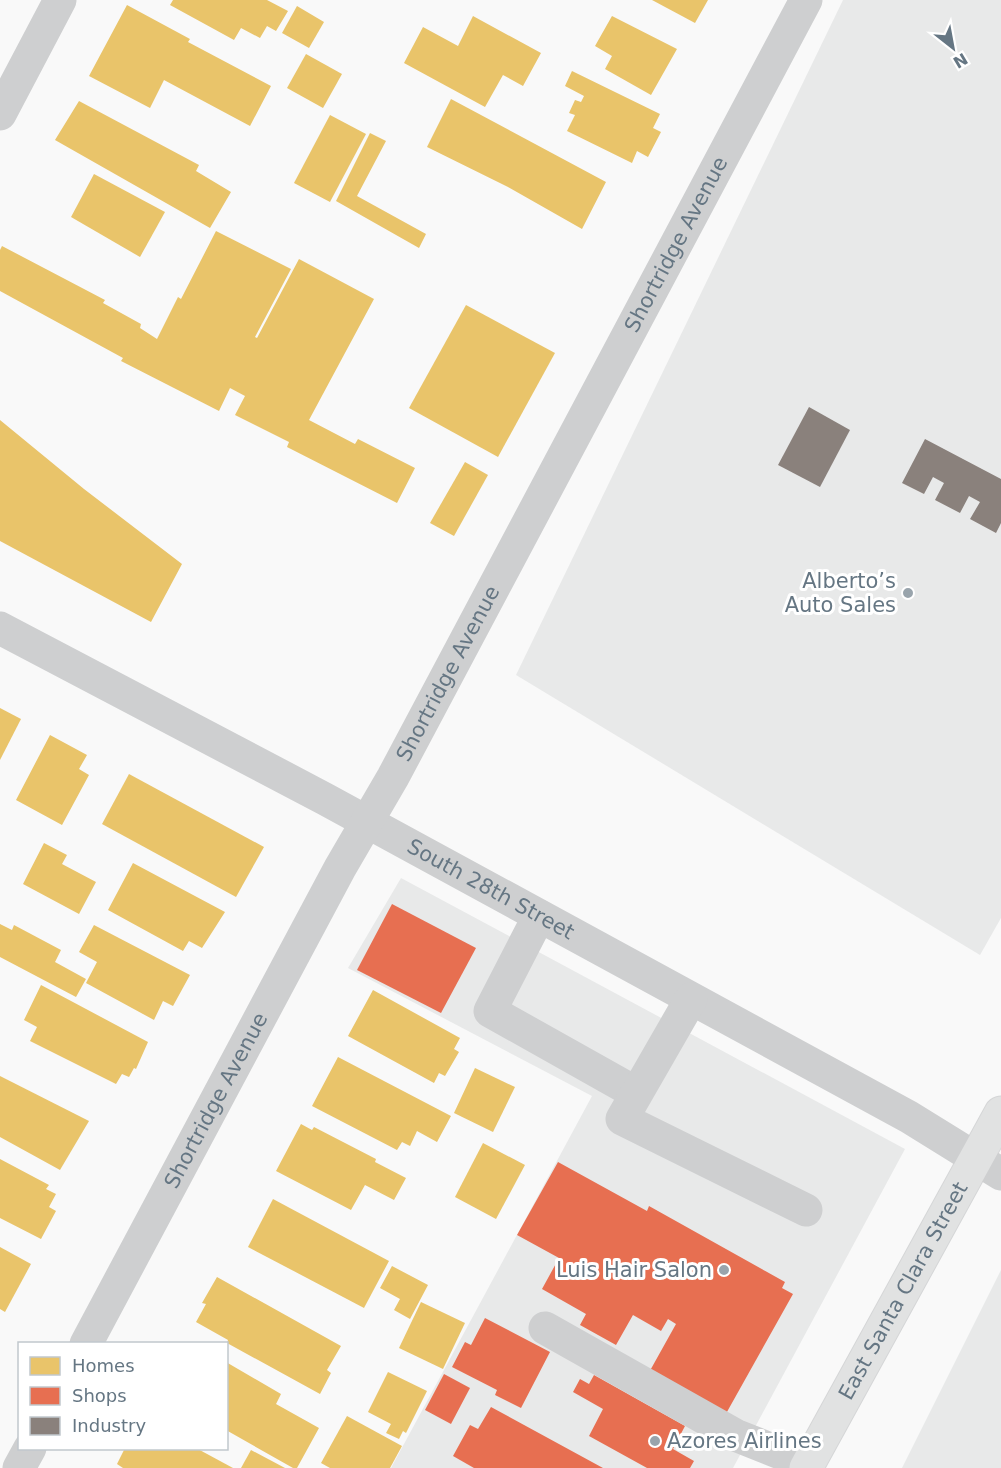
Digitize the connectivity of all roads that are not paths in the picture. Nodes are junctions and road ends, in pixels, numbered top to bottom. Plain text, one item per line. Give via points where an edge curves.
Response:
1 (60, 0) edge
2 (806, 0) edge
3 (0, 114) edge
4 (0, 628) edge
5 (366, 822) junction
6 (539, 916) junction
7 (691, 999) junction
8 (636, 1093) junction
9 (1001, 1113) edge
10 (989, 1166) edge
11 (806, 1210) dead end
12 (545, 1328) dead end
13 (87, 1342) edge
14 (29, 1450) edge
15 (807, 1466) edge
16 (19, 1468) edge

1 - 3 street
2 - 5 street, Shortridge Avenue
4 - 5 street, South 28th Street
5 - 6 street, South 28th Street
5 - 13 street, Shortridge Avenue
6 - 7 street, South 28th Street
6 - 8 street via 490,1011
7 - 8 street
7 - 10 street, South 28th Street via 909,1117
8 - 11 street via 622,1119
9 - 10 main road, East Santa Clara Street
10 - 15 main road, East Santa Clara Street
12 - 15 street via 735,1435
14 - 16 street

